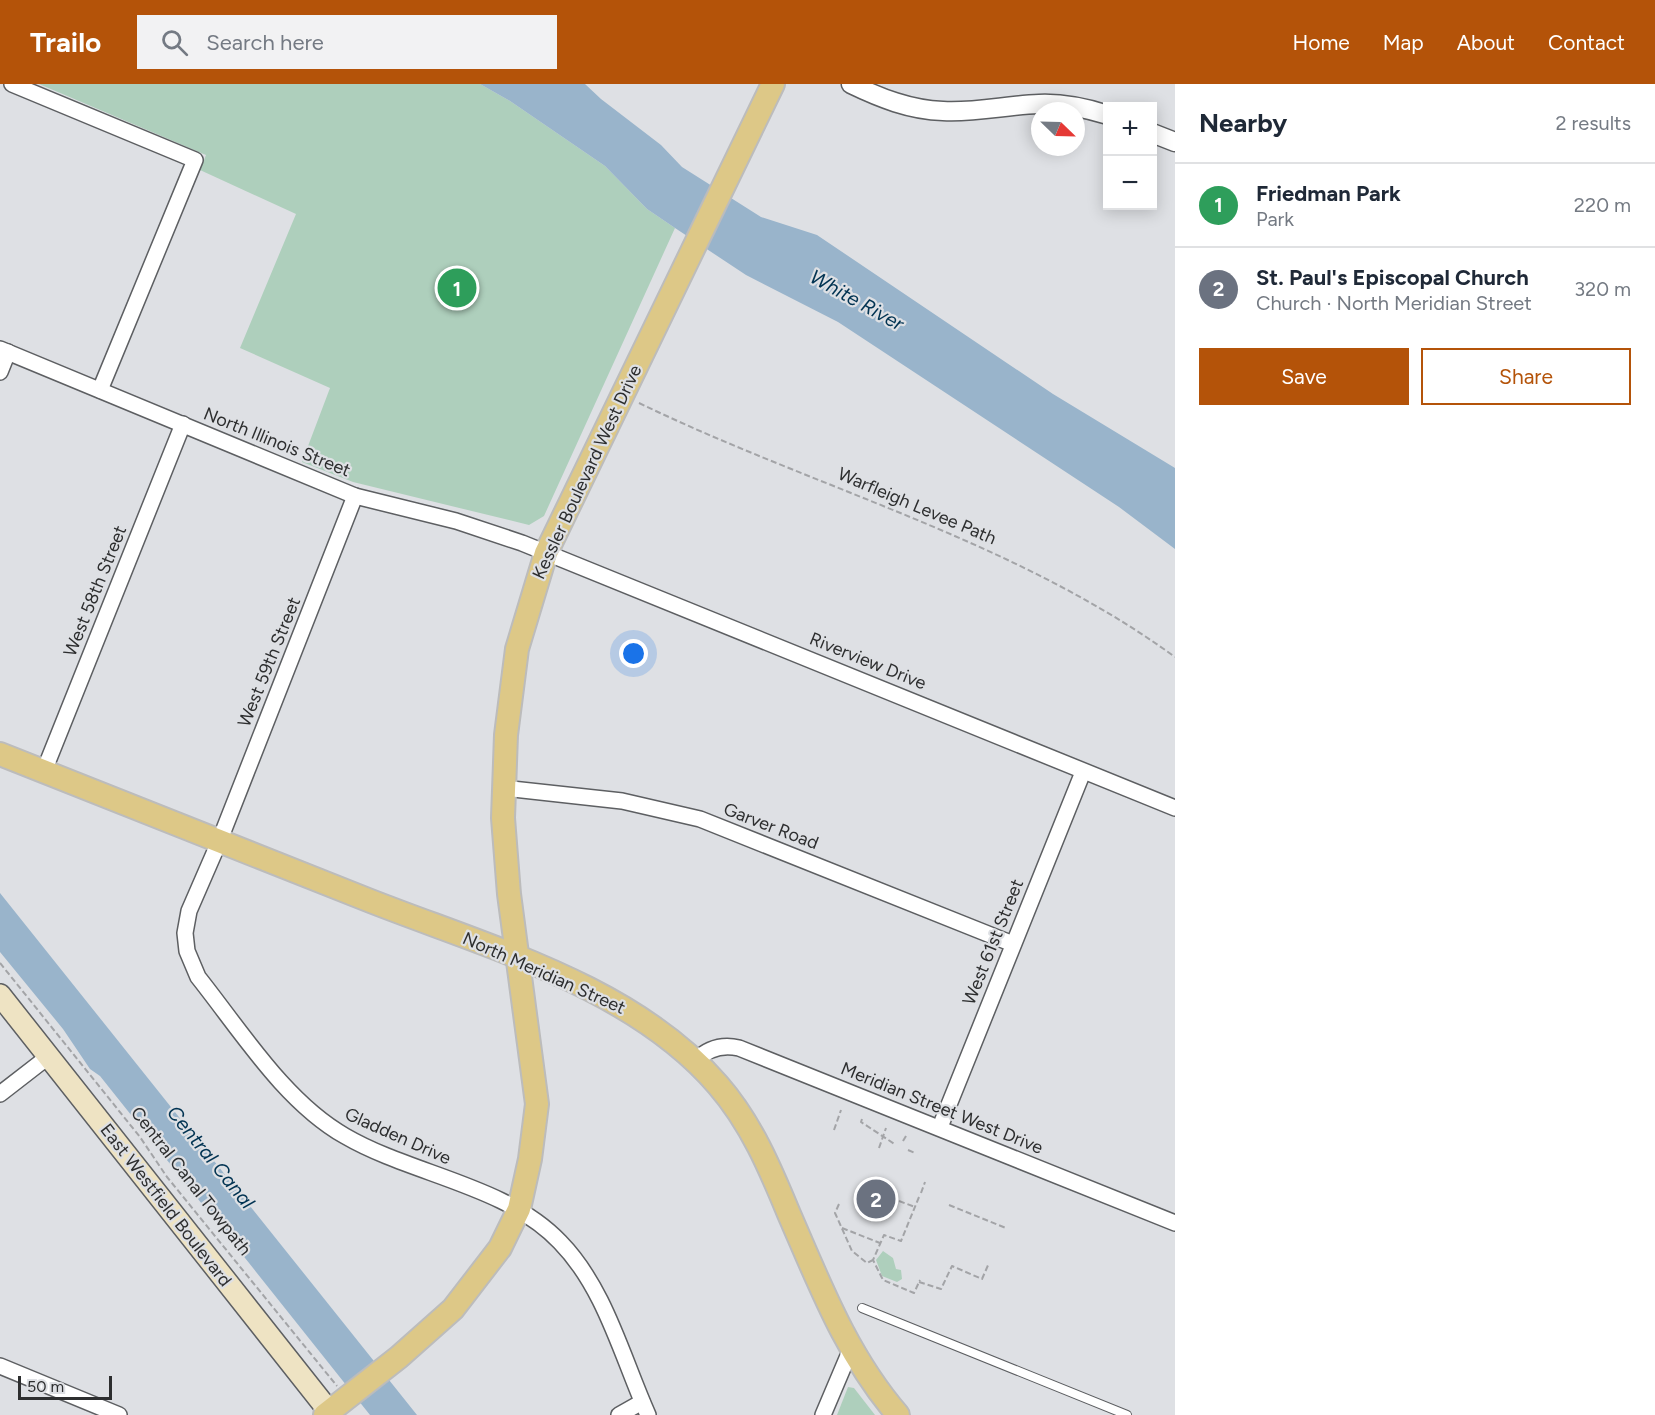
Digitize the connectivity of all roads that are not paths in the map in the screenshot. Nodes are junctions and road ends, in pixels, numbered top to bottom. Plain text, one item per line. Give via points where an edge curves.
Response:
1 (12, 84) edge
2 (773, 84) edge
3 (851, 84) edge
4 (1103, 114) edge
5 (1157, 135) edge
6 (1175, 142) edge
7 (4, 351) edge
8 (0, 372) edge
9 (100, 390) junction
10 (183, 424) junction
11 (356, 496) junction
12 (546, 553) junction
13 (0, 754) edge
14 (44, 771) junction
15 (1083, 772) junction
16 (503, 788) junction
17 (1175, 808) edge
18 (219, 842) junction
19 (1013, 944) junction
20 (518, 959) junction
21 (0, 995) edge
22 (49, 1056) junction
23 (695, 1061) junction
24 (0, 1094) edge
25 (940, 1127) junction
26 (519, 1209) junction
27 (1175, 1223) edge
28 (862, 1308) dead end
29 (851, 1348) junction
30 (0, 1366) edge
31 (336, 1407) edge
32 (645, 1408) edge
33 (119, 1415) edge
34 (619, 1415) edge
35 (823, 1415) edge
36 (898, 1415) edge
37 (1126, 1415) edge

1 - 9 street via 195,160
2 - 12 main road, Kessler Boulevard West Drive
3 - 4 street via 892,102 927,110 962,112 1046,104
5 - 6 street
7 - 8 street
7 - 9 street, North Illinois Street
9 - 10 street, North Illinois Street
10 - 11 street, North Illinois Street
10 - 14 street, West 58th Street
11 - 12 street, North Illinois Street via 456,521
11 - 18 street, West 59th Street
12 - 15 street, Riverview Drive
12 - 16 main road, Kessler Boulevard West Drive via 514,666
13 - 14 main road, North Meridian Street
14 - 18 main road, North Meridian Street
15 - 17 street, Riverview Drive
15 - 19 street, West 61st Street
16 - 19 street, Garver Road via 603,797 700,819
16 - 20 main road, Kessler Boulevard West Drive via 505,847
18 - 20 main road, North Meridian Street
18 - 26 street, Gladden Drive via 189,911 187,951 198,977 285,1085 314,1115 348,1138
19 - 25 street, West 61st Street
20 - 23 main road, North Meridian Street via 626,1008
20 - 26 main road, Kessler Boulevard West Drive via 537,1104
21 - 22 main road, East Westfield Boulevard
22 - 24 street
22 - 31 main road, East Westfield Boulevard
23 - 25 street, Meridian Street West Drive via 713,1049 735,1047
23 - 29 main road, North Meridian Street via 720,1088 756,1140 832,1314
25 - 27 street, Meridian Street West Drive
26 - 31 main road, Kessler Boulevard West Drive via 500,1248 471,1289 394,1362
26 - 32 street, Gladden Drive via 556,1237 581,1268 599,1299
28 - 37 lane
29 - 35 street
29 - 36 main road, North Meridian Street
30 - 33 street
32 - 34 street, Gladden Drive

